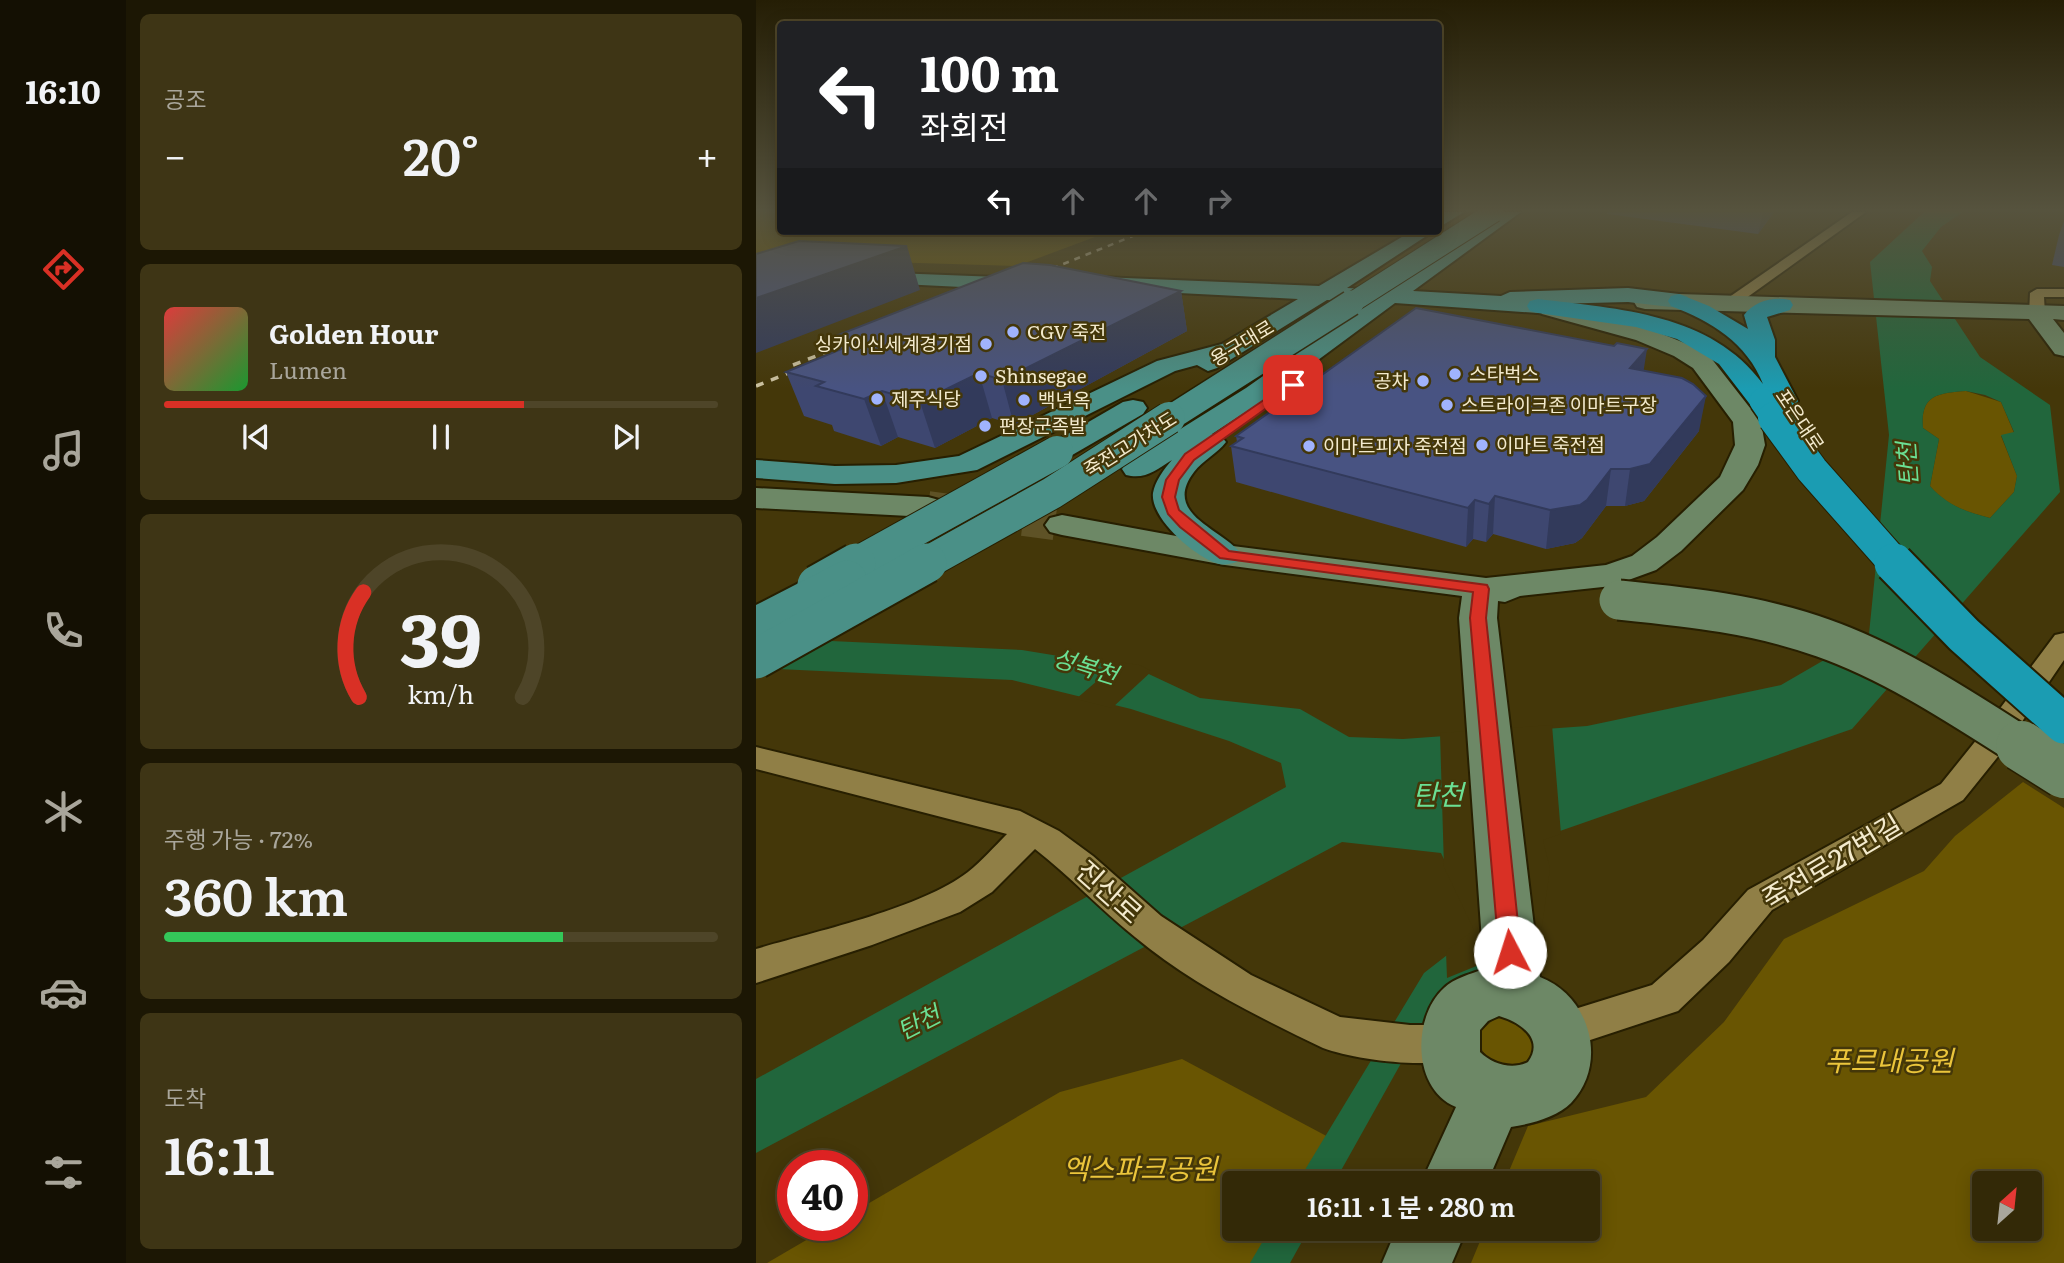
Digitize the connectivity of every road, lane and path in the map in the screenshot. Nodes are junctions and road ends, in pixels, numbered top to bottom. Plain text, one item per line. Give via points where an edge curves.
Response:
1 (1335, 271) edge
2 (1359, 271) edge
3 (1381, 271) edge
4 (1401, 271) edge
5 (1428, 271) joint
6 (1776, 271) edge
7 (852, 272) edge
8 (1038, 278) edge
9 (1079, 279) edge
10 (1225, 288) junction
11 (1323, 293) junction
12 (2064, 293) edge
13 (1391, 296) junction
14 (1472, 300) junction
15 (1679, 301) junction
16 (1730, 303) junction
17 (1785, 305) junction
18 (1538, 306) junction
19 (2064, 313) edge
20 (2038, 314) junction
21 (1335, 335) junction
22 (1251, 337) junction
23 (2064, 349) edge
24 (1763, 357) junction
25 (1303, 360) junction
26 (1773, 401) junction
27 (756, 469) edge
28 (756, 498) edge
29 (928, 507) tunnel mouth
30 (1062, 526) tunnel mouth
31 (1225, 555) junction
32 (1480, 603) junction
33 (756, 619) edge
34 (756, 627) edge
35 (2064, 641) edge
36 (756, 659) edge
37 (756, 668) edge
38 (2064, 698) edge
39 (2064, 724) edge
40 (756, 758) edge
41 (2064, 773) edge
42 (1020, 826) junction
43 (756, 966) edge
44 (1512, 972) junction
45 (1560, 1031) junction
46 (1429, 1044) junction
47 (1496, 1091) junction
48 (1459, 1171) edge
49 (1427, 1241) edge
50 (1416, 1263) edge

1 - 10 main road
2 - 11 main road, 용구대로
3 - 34 main road, 죽전고가차도, bridge via 1032,485
4 - 36 main road, 죽전고가차도, bridge via 1052,493
5 - 13 main road
5 - 14 main road
6 - 16 street
7 - 8 main road
9 - 10 main road, 포은대로
10 - 11 main road, 포은대로
10 - 22 main road via 1263,316
11 - 13 main road, 포은대로
11 - 22 main road, 용구대로
12 - 20 street via 2037,293
13 - 14 main road, 포은대로
13 - 21 main road
14 - 15 main road, 포은대로 via 1628,295
14 - 18 main road, 포은대로
14 - 25 main road via 1361,330
15 - 16 street
15 - 18 street
15 - 24 highway, 포은대로 via 1714,317
16 - 17 street
17 - 20 street
17 - 24 highway via 1755,315
18 - 26 highway, 포은대로 via 1646,322 1702,343 1729,360
18 - 32 street via 1644,335 1702,363 1747,422 1750,445 1732,483 1644,563 1612,575
19 - 20 street
20 - 23 street
21 - 22 main road via 1309,324
21 - 25 main road
22 - 27 main road via 1166,366 966,464 896,474
22 - 33 main road, 용구대로, bridge via 1057,452
24 - 26 highway, 포은대로
25 - 31 main road via 1293,385 1189,457 1173,480 1168,497 1173,512
25 - 37 main road via 1202,429 1064,511
26 - 38 highway, 포은대로 via 1896,538
26 - 39 highway, 포은대로, bridge via 1810,469 1872,539 1963,633
28 - 29 street
30 - 31 street
31 - 32 street
32 - 41 street, bridge via 1619,600 1725,612 1815,635 1937,693
32 - 44 street
35 - 45 street, 죽전로27번길 via 1952,792 1760,900 1716,951 1664,999
40 - 42 street, 진산로
42 - 43 street via 980,882 947,902
42 - 46 street, 진산로 via 1047,840 1148,927 1237,987 1337,1035
44 - 45 street
44 - 46 street via 1499,991 1480,995 1465,1005
45 - 47 street via 1564,1048 1552,1081 1538,1093 1520,1098 1500,1098
46 - 47 street via 1467,1082
47 - 48 street
49 - 50 street

